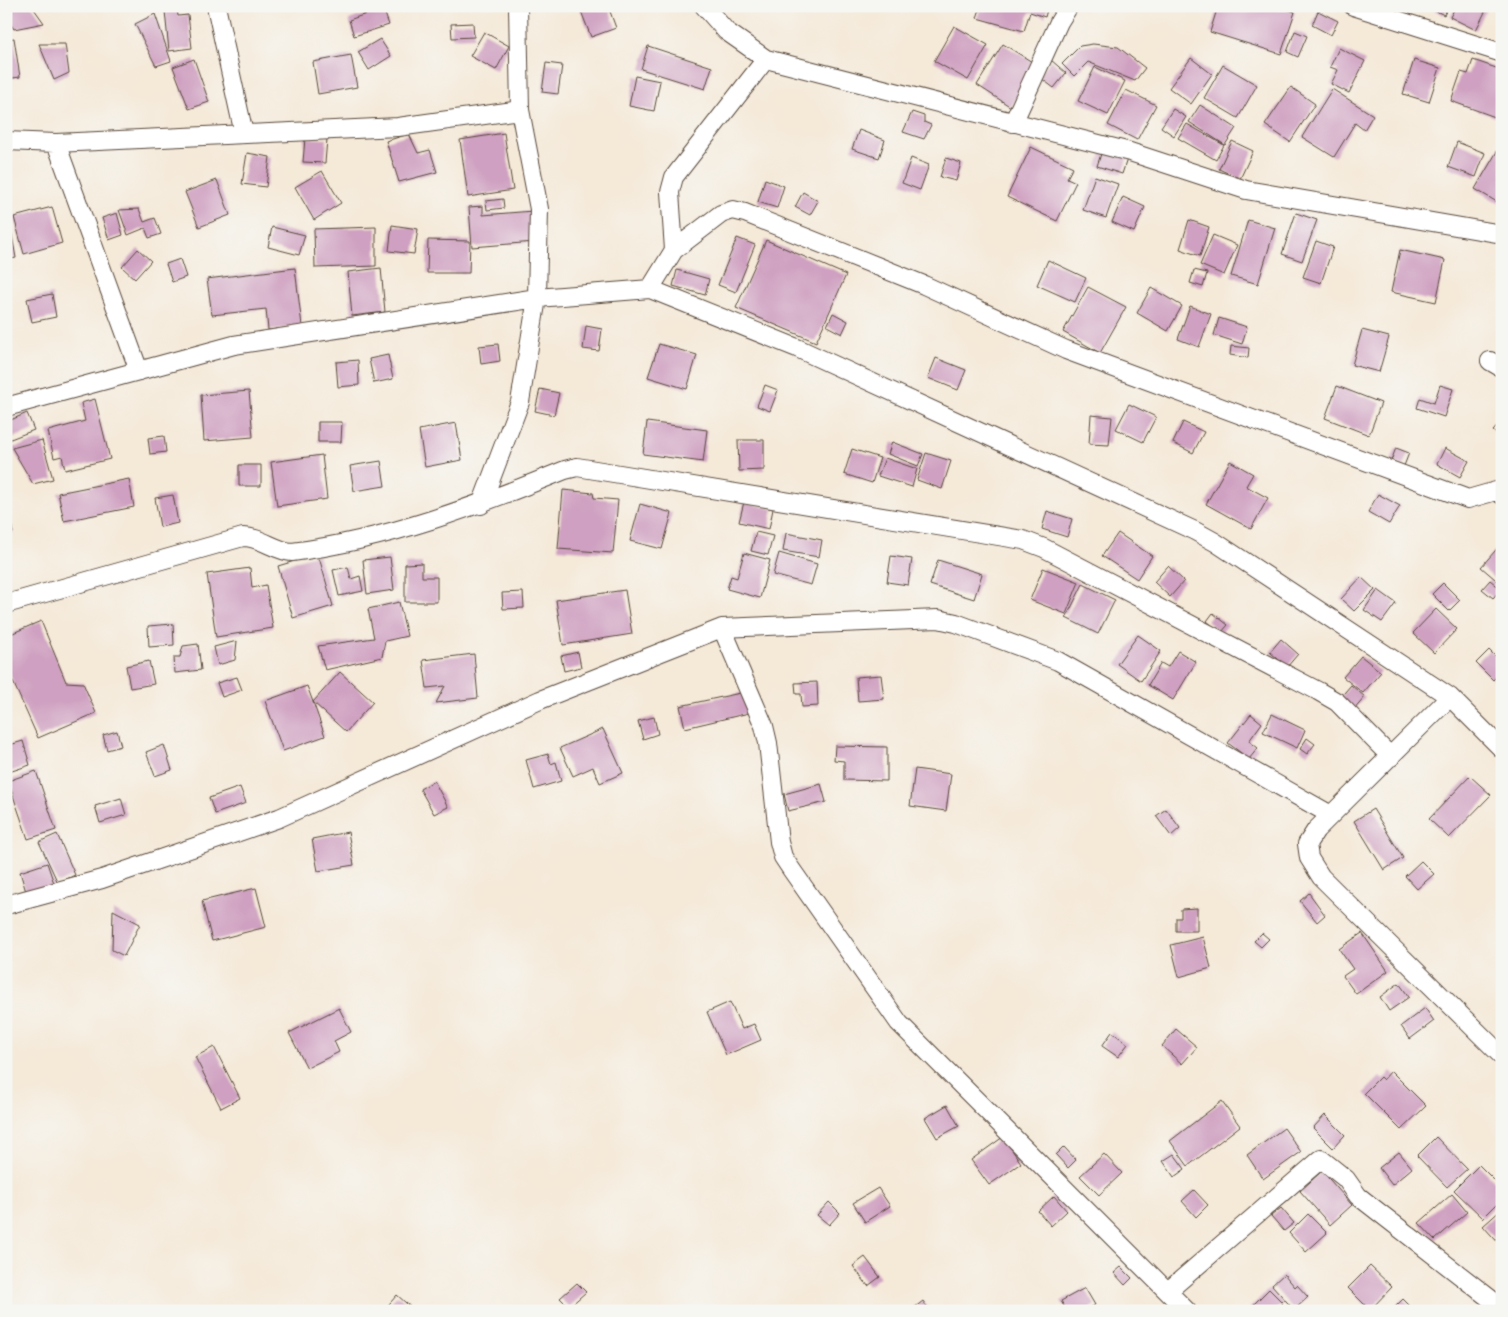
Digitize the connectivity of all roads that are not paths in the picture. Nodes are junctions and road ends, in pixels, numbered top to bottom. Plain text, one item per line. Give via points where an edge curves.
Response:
1 (216, 6) edge
2 (518, 6) edge
3 (704, 6) edge
4 (1069, 6) edge
5 (1353, 6) edge
6 (1502, 53) edge
7 (766, 59) junction
8 (520, 110) junction
9 (1013, 123) junction
10 (244, 134) junction
11 (6, 141) edge
12 (56, 143) junction
13 (1502, 234) edge
14 (674, 250) junction
15 (650, 289) junction
16 (537, 298) junction
17 (139, 371) junction
18 (6, 407) edge
19 (1502, 495) edge
20 (481, 505) junction
21 (6, 604) edge
22 (722, 628) junction
23 (1450, 697) junction
24 (1502, 750) edge
25 (1391, 757) junction
26 (1332, 815) junction
27 (6, 906) edge
28 (1502, 1056) edge
29 (1168, 1291) junction
30 (1502, 1308) edge
31 (1186, 1311) edge

1 - 10 lane
2 - 8 lane
3 - 7 lane via 726,32
4 - 9 lane
5 - 6 lane
7 - 9 lane
7 - 14 lane via 674,177 670,192
8 - 10 lane via 398,127
8 - 16 lane via 539,209
9 - 13 lane via 1130,152 1246,190
10 - 12 lane
11 - 12 lane
12 - 17 lane
14 - 15 lane
14 - 19 lane via 721,214 733,210 745,212 924,285 1085,357 1468,499 1496,490
15 - 16 lane
15 - 23 lane via 797,348 1195,531
16 - 17 lane via 234,346
16 - 20 lane via 520,402
17 - 18 lane
20 - 21 lane via 400,530 300,551 284,552 244,536
20 - 25 lane via 577,467 1024,540 1337,702
22 - 26 lane via 938,619 956,623 1058,661
22 - 27 lane via 540,700 280,818 102,879
22 - 29 lane via 764,726 779,842 787,863 899,1023
23 - 24 lane
23 - 25 lane
25 - 26 lane
26 - 28 lane via 1307,844 1309,858 1321,877
29 - 30 lane via 1321,1159 1346,1179 1358,1196
29 - 31 lane

